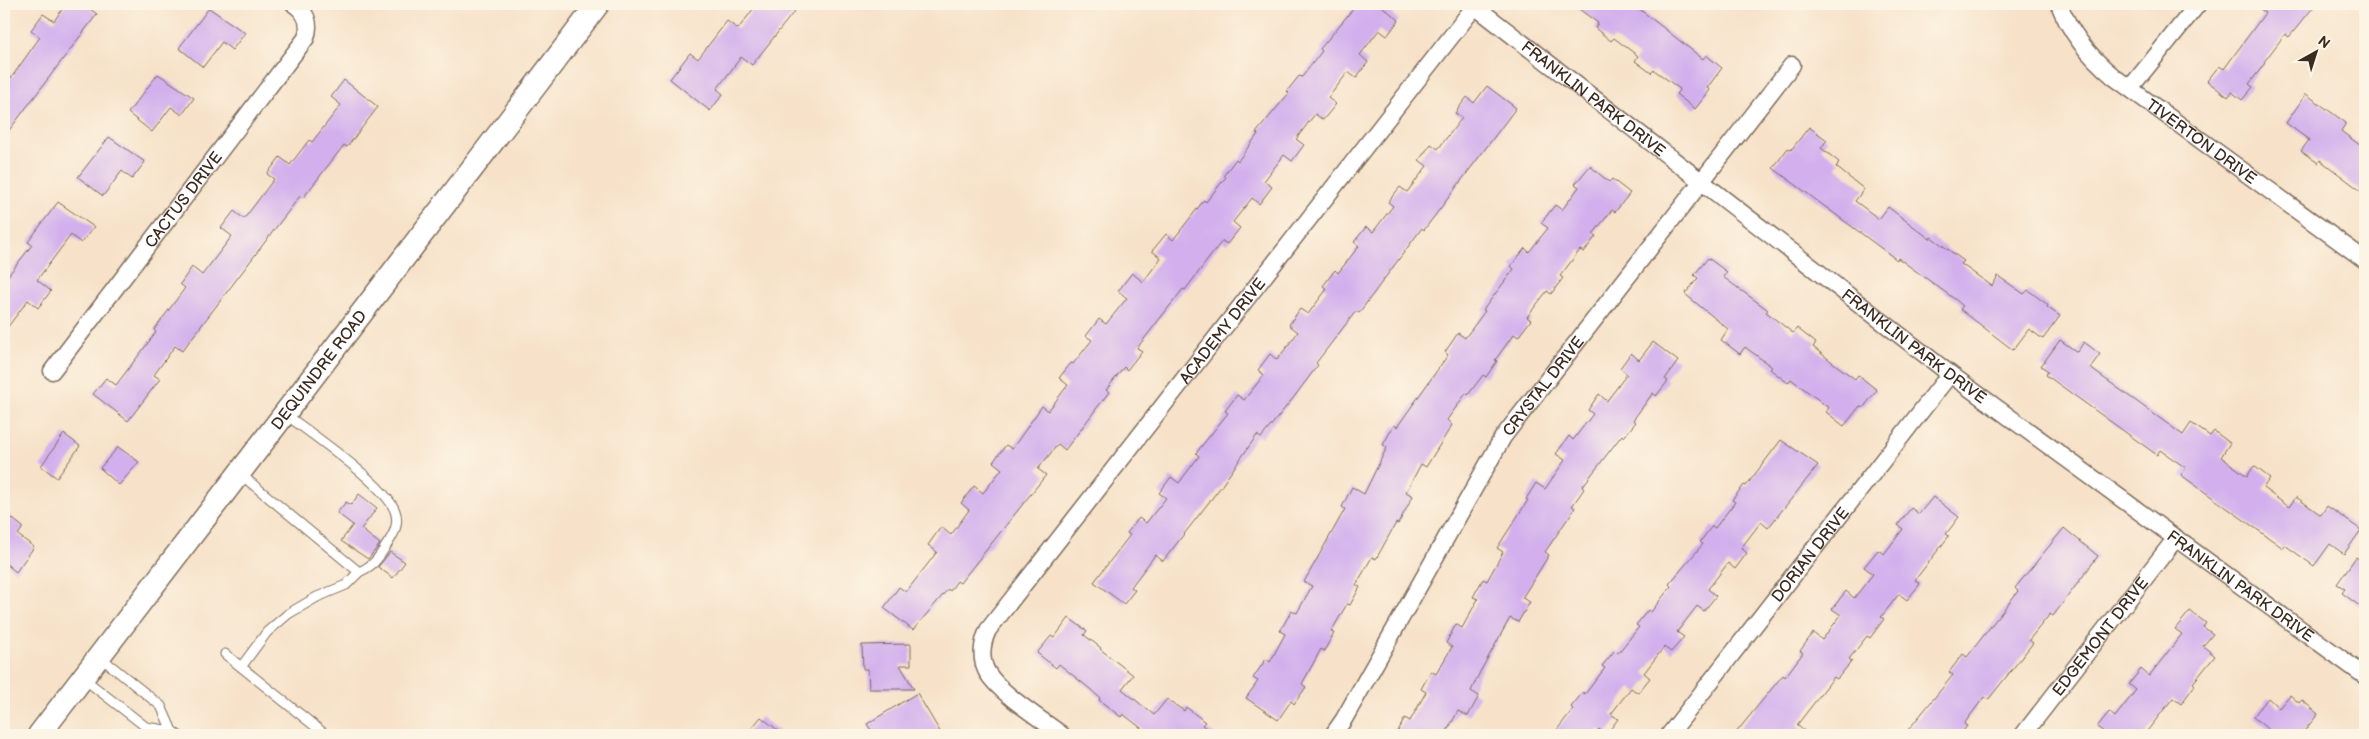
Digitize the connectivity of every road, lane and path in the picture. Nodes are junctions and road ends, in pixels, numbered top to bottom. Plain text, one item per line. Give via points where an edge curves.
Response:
1 (294, 4) edge
2 (598, 4) edge
3 (2059, 4) edge
4 (2198, 4) edge
5 (1474, 5) edge
6 (1792, 65) dead end
7 (2130, 88) junction
8 (1700, 182) junction
9 (2365, 260) edge
10 (52, 371) dead end
11 (1950, 374) junction
12 (284, 414) junction
13 (239, 473) junction
14 (2176, 538) junction
15 (359, 572) junction
16 (225, 654) dead end
17 (100, 657) junction
18 (241, 667) junction
19 (2365, 676) edge
20 (83, 678) junction
21 (175, 733) edge
22 (39, 735) edge
23 (326, 735) edge
24 (1062, 735) edge
25 (1333, 735) edge
26 (1669, 735) edge
27 (2023, 735) edge

1 - 10 street, CACTUS DRIVE via 305,15 309,25 306,38
2 - 12 main road, DEQUINDRE ROAD
3 - 7 street, TIVERTON DRIVE via 2086,49 2100,65
4 - 7 street
5 - 8 street, FRANKLIN PARK DRIVE
5 - 24 street, ACADEMY DRIVE via 996,619 983,642 983,660 997,684
6 - 8 street, CRYSTAL DRIVE
7 - 9 street, TIVERTON DRIVE
8 - 11 street, FRANKLIN PARK DRIVE
8 - 25 street, CRYSTAL DRIVE via 1503,437
11 - 14 street, FRANKLIN PARK DRIVE
11 - 26 street, DORIAN DRIVE
12 - 13 main road, DEQUINDRE ROAD
12 - 15 lane via 376,486 395,510 396,532 372,566
13 - 15 lane
13 - 17 main road, DEQUINDRE ROAD
14 - 19 street, FRANKLIN PARK DRIVE
14 - 27 street, EDGEMONT DRIVE
15 - 18 lane via 346,585 288,614 267,632
16 - 18 lane
17 - 20 main road, DEQUINDRE ROAD
17 - 21 lane via 161,706
18 - 23 lane
20 - 21 lane via 146,727
20 - 22 main road, DEQUINDRE ROAD

